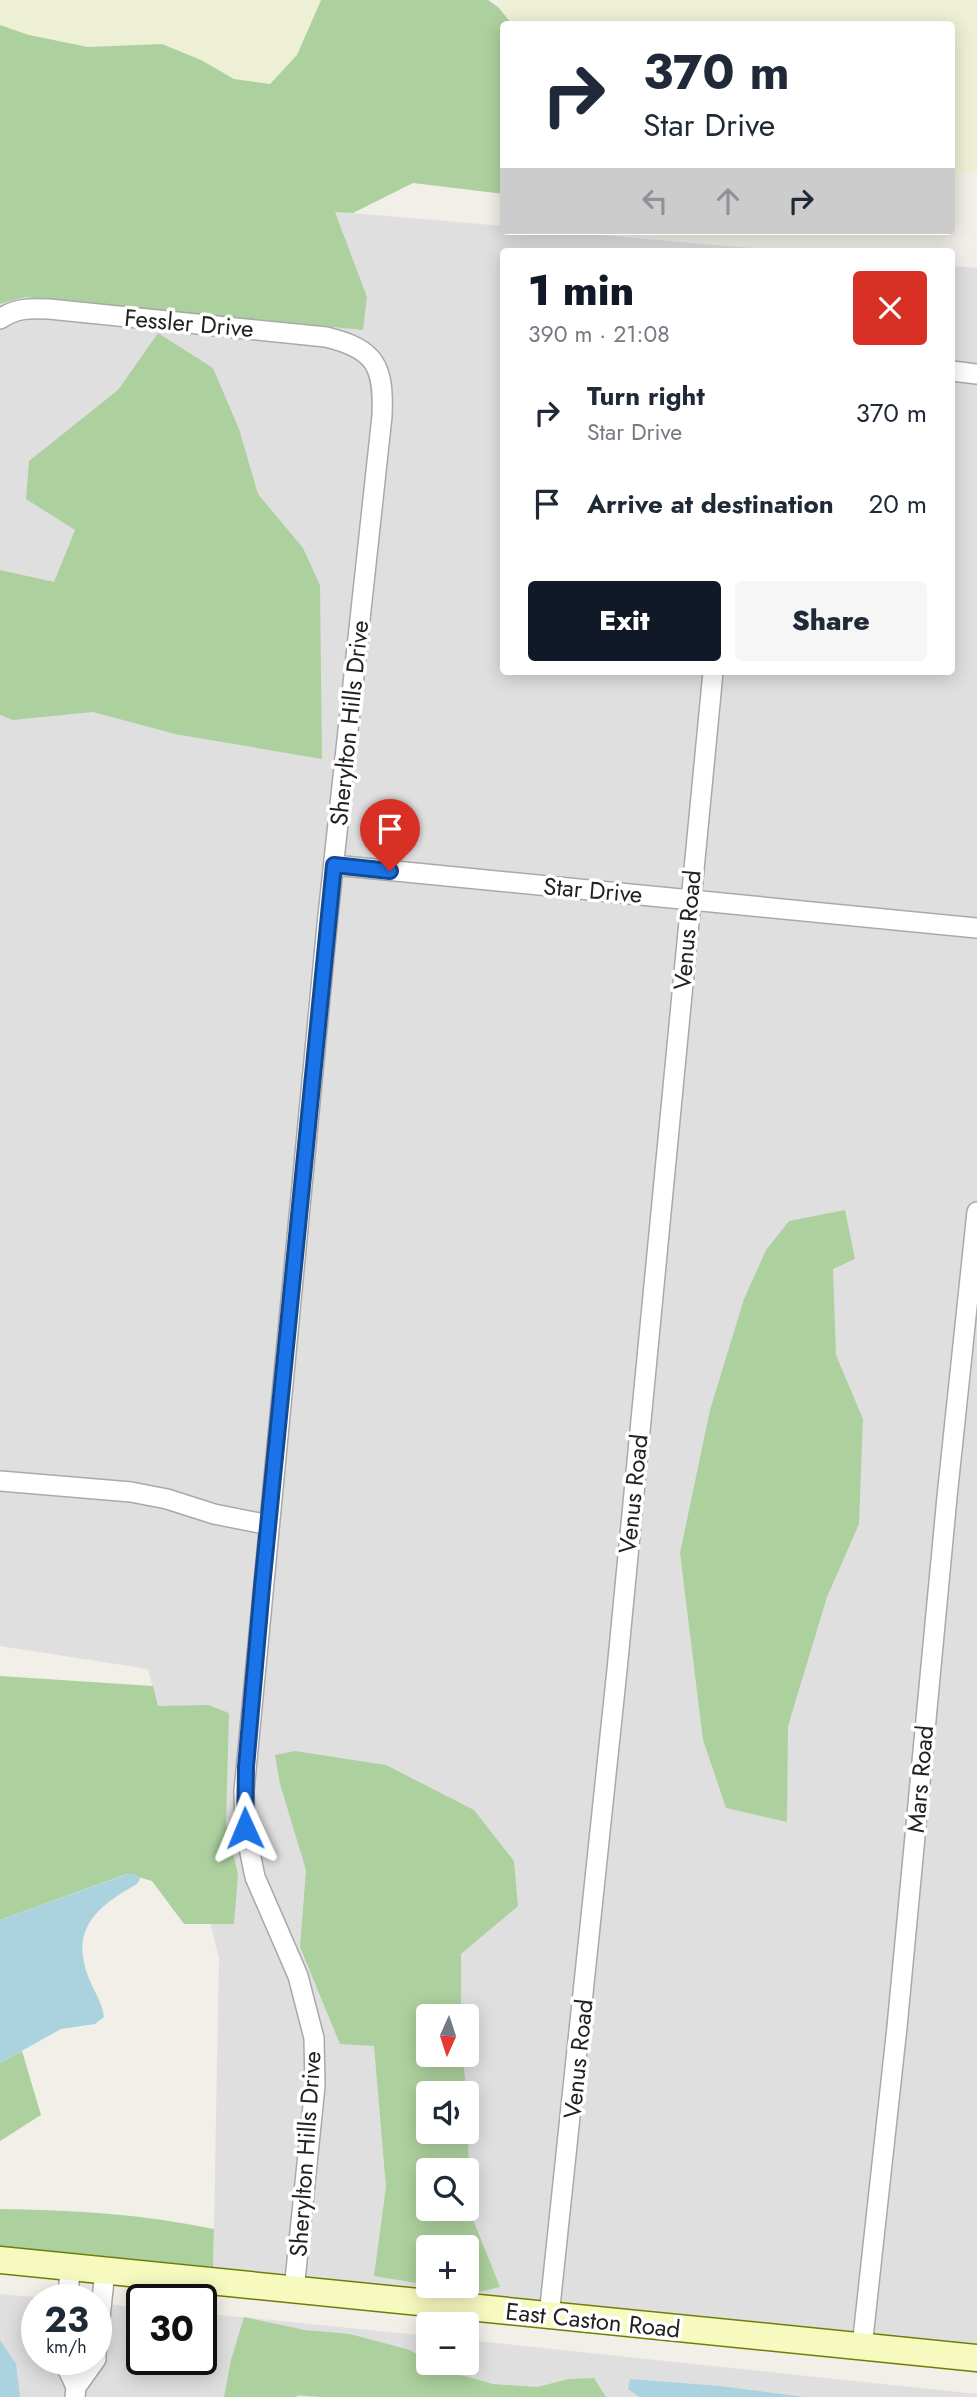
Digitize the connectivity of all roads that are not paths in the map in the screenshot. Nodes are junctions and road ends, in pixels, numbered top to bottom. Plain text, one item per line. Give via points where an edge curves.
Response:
1 (0, 319) edge
2 (374, 360) joint
3 (955, 371) edge
4 (977, 373) edge
5 (713, 675) edge
6 (334, 865) junction
7 (690, 899) junction
8 (977, 928) edge
9 (977, 1212) edge
10 (971, 1314) edge
11 (0, 1480) edge
12 (269, 1524) junction
13 (0, 2260) edge
14 (70, 2267) junction
15 (105, 2271) junction
16 (69, 2284) edge
17 (104, 2284) edge
18 (294, 2290) junction
19 (549, 2316) junction
20 (862, 2347) junction
21 (977, 2358) edge
22 (69, 2375) edge
23 (85, 2375) edge
24 (75, 2392) edge

1 - 2 street, Fessler Drive via 25,308 49,309 278,331 349,343
2 - 6 street, Sherylton Hills Drive via 382,381 382,416
3 - 4 street
5 - 7 street, Venus Road
6 - 7 street, Star Drive
6 - 12 street, Sherylton Hills Drive
7 - 8 street, Star Drive
7 - 19 street, Venus Road
9 - 10 street, Mars Road
10 - 20 street, Mars Road
11 - 12 street via 131,1492
12 - 18 street, Sherylton Hills Drive via 248,1743 245,1828 256,1877 298,1976 314,2038 315,2087
13 - 14 street, East Caston Road
14 - 15 street, East Caston Road
14 - 16 street
15 - 17 street
15 - 18 street, East Caston Road
18 - 19 street, East Caston Road
19 - 20 street, East Caston Road
20 - 21 street, East Caston Road
22 - 24 street
23 - 24 street

